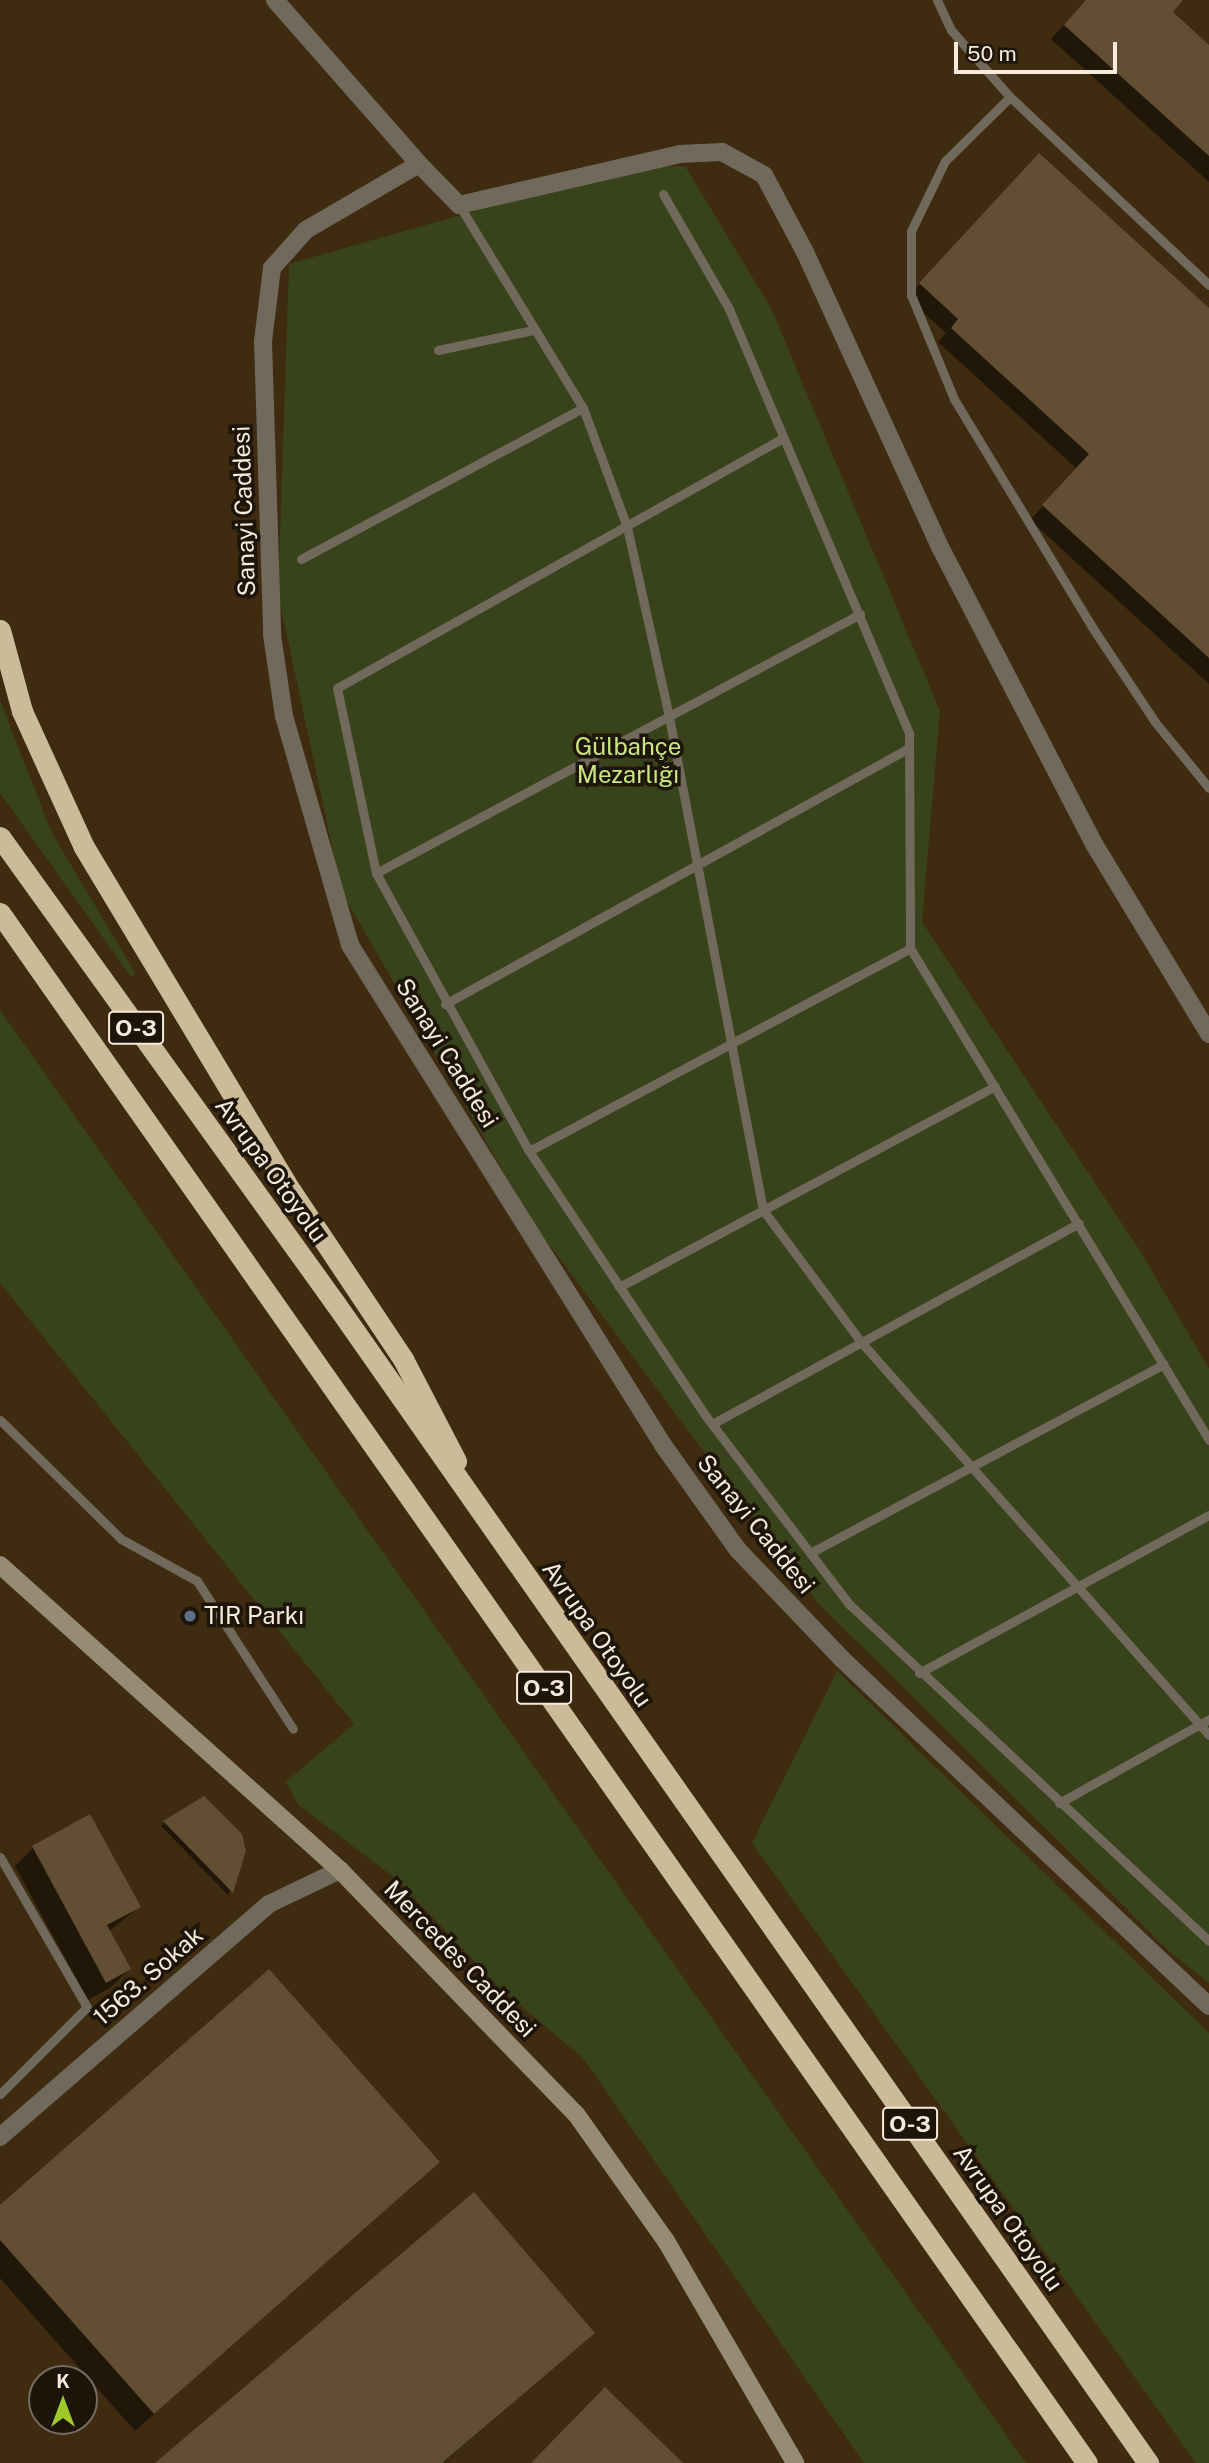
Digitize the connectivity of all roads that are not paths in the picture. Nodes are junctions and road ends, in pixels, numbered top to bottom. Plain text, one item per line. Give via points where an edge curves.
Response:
1 (275, 0) edge
2 (937, 0) edge
3 (1010, 97) junction
4 (419, 164) junction
5 (663, 194) dead end
6 (459, 205) junction
7 (1209, 285) edge
8 (533, 330) junction
9 (438, 350) dead end
10 (583, 408) junction
11 (783, 438) junction
12 (627, 527) junction
13 (301, 559) dead end
14 (860, 614) junction
15 (0, 630) edge
16 (669, 717) junction
17 (909, 748) junction
18 (1209, 788) edge
19 (0, 837) edge
20 (696, 868) junction
21 (376, 873) junction
22 (0, 913) edge
23 (910, 948) junction
24 (445, 1004) junction
25 (1209, 1034) edge
26 (732, 1042) junction
27 (995, 1086) junction
28 (529, 1151) junction
29 (763, 1210) junction
30 (1079, 1223) junction
31 (619, 1287) junction
32 (861, 1342) junction
33 (1164, 1364) junction
34 (0, 1420) edge
35 (712, 1424) junction
36 (1209, 1440) edge
37 (969, 1467) junction
38 (472, 1499) junction
39 (1209, 1515) edge
40 (810, 1553) junction
41 (0, 1565) edge
42 (1078, 1584) junction
43 (919, 1673) junction
44 (1209, 1719) edge
45 (1199, 1724) junction
46 (293, 1729) dead end
47 (1209, 1735) edge
48 (1059, 1802) junction
49 (0, 1857) edge
50 (340, 1870) junction
51 (1205, 1931) edge
52 (1209, 1941) edge
53 (1209, 2006) edge
54 (0, 2094) edge
55 (0, 2137) edge
56 (795, 2463) edge
57 (1087, 2463) edge
58 (1148, 2463) edge

1 - 4 street
2 - 3 lane via 951,30
3 - 7 lane
3 - 18 lane via 945,161 911,231 911,295 954,399 1092,627 1155,722
4 - 6 street
4 - 53 street, Sanayi Caddesi via 306,230 272,268 263,341 272,635 284,716 350,945 663,1445 738,1550 842,1659
5 - 11 lane via 729,309
6 - 8 lane
6 - 25 street via 680,154 722,152 764,175 805,252 939,545 1094,844
8 - 9 lane
8 - 10 lane
10 - 12 lane
10 - 13 lane
11 - 12 lane
11 - 14 lane
12 - 16 lane
12 - 21 lane via 337,688
14 - 16 lane
14 - 17 lane via 909,734
15 - 38 highway via 22,711 84,847 285,1182 402,1359 443,1429
16 - 20 lane
16 - 21 lane
17 - 20 lane
17 - 23 lane
19 - 38 highway, Avrupa Otoyolu / O-3
20 - 24 lane
20 - 26 lane
21 - 24 lane
22 - 57 highway, O-3
23 - 26 lane
23 - 27 lane
24 - 28 lane
26 - 28 lane
26 - 29 lane
27 - 29 lane
27 - 30 lane
28 - 31 lane
29 - 31 lane
29 - 32 lane
30 - 32 lane
30 - 33 lane
31 - 35 lane
32 - 35 lane
32 - 37 lane
33 - 36 lane
33 - 37 lane
34 - 46 lane via 121,1539 197,1581
35 - 40 lane
37 - 40 lane
37 - 42 lane
38 - 58 highway, Avrupa Otoyolu / O-3
39 - 42 lane
40 - 43 lane via 849,1604
41 - 50 street, Mercedes Caddesi
42 - 43 lane
42 - 45 lane
43 - 48 lane
44 - 45 lane
45 - 47 lane
45 - 48 lane
48 - 51 lane
49 - 54 lane via 87,2007
50 - 55 street, 1563. Sokak via 269,1904
50 - 56 street, Mercedes Caddesi via 576,2114 666,2241
51 - 52 lane

